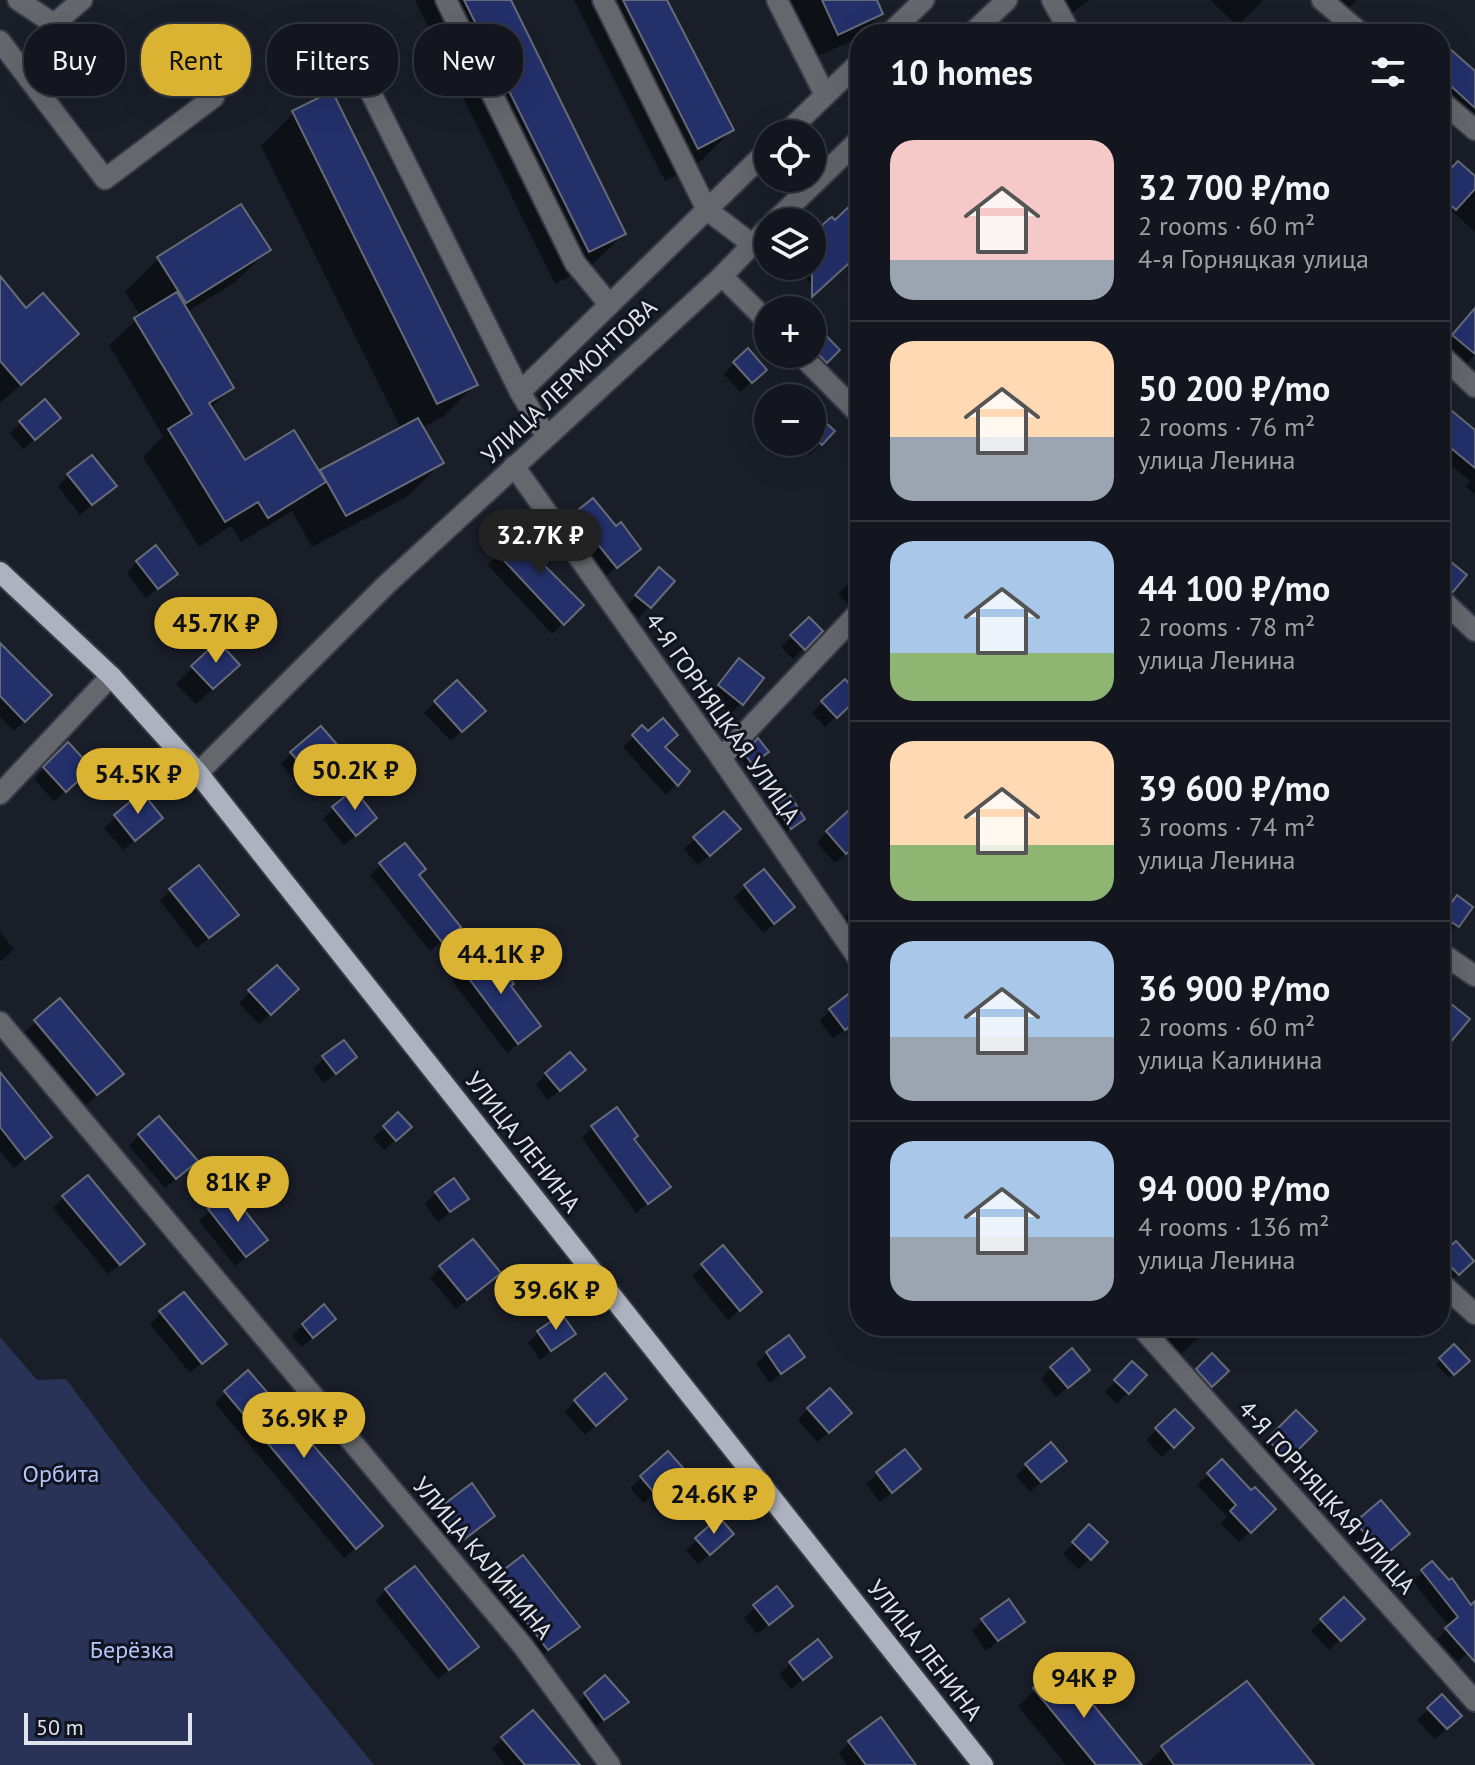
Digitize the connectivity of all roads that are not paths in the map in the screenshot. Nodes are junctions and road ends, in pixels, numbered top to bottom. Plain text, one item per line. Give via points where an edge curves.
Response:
1 (18, 0) edge
2 (82, 0) edge
3 (446, 0) edge
4 (603, 0) edge
5 (777, 0) edge
6 (924, 0) edge
7 (1007, 0) edge
8 (1052, 0) edge
9 (1322, 0) edge
10 (899, 24) edge
11 (982, 24) edge
12 (1065, 24) edge
13 (1350, 24) edge
14 (0, 41) edge
15 (850, 71) edge
16 (825, 95) junction
17 (372, 96) edge
18 (214, 97) dead end
19 (1450, 109) edge
20 (799, 120) edge
21 (1475, 130) edge
22 (850, 149) edge
23 (754, 164) edge
24 (789, 208) edge
25 (707, 210) junction
26 (752, 244) joint
27 (722, 276) junction
28 (609, 304) junction
29 (754, 308) edge
30 (1450, 363) edge
31 (814, 368) edge
32 (1475, 387) edge
33 (520, 392) junction
34 (850, 405) edge
35 (546, 436) junction
36 (514, 466) junction
37 (0, 572) edge
38 (1450, 607) edge
39 (850, 622) edge
40 (1475, 631) edge
41 (111, 676) junction
42 (721, 758) junction
43 (198, 773) junction
44 (0, 794) edge
45 (850, 946) edge
46 (1450, 959) edge
47 (1475, 976) edge
48 (0, 1022) edge
49 (1450, 1291) edge
50 (1475, 1314) edge
51 (1149, 1336) edge
52 (1475, 1701) edge
53 (610, 1765) edge
54 (983, 1765) edge

1 - 2 street via 54,24
3 - 28 street via 575,263
4 - 25 street
5 - 16 street
6 - 10 street
7 - 11 street
8 - 12 street
9 - 13 street
14 - 18 street via 105,179
15 - 16 street
16 - 20 street
17 - 33 street
19 - 21 street
22 - 24 street
23 - 25 street
25 - 26 street
25 - 28 street
26 - 27 street, УЛИЦА ЛЕРМОНТОВА
27 - 29 street
27 - 35 street, УЛИЦА ЛЕРМОНТОВА
28 - 33 street
30 - 32 street
31 - 34 street
33 - 35 street
35 - 36 street, УЛИЦА ЛЕРМОНТОВА
36 - 42 street, 4-Я ГОРНЯЦКАЯ УЛИЦА
36 - 43 street, УЛИЦА ЛЕРМОНТОВА
37 - 41 main road, УЛИЦА ЛЕНИНА
38 - 40 street
39 - 42 street
41 - 43 main road, УЛИЦА ЛЕНИНА
41 - 44 street
42 - 45 street, 4-Я ГОРНЯЦКАЯ УЛИЦА
43 - 54 main road, УЛИЦА ЛЕНИНА
46 - 47 street
48 - 53 street, УЛИЦА КАЛИНИНА via 523,1646
49 - 50 street
51 - 52 street, 4-Я ГОРНЯЦКАЯ УЛИЦА

